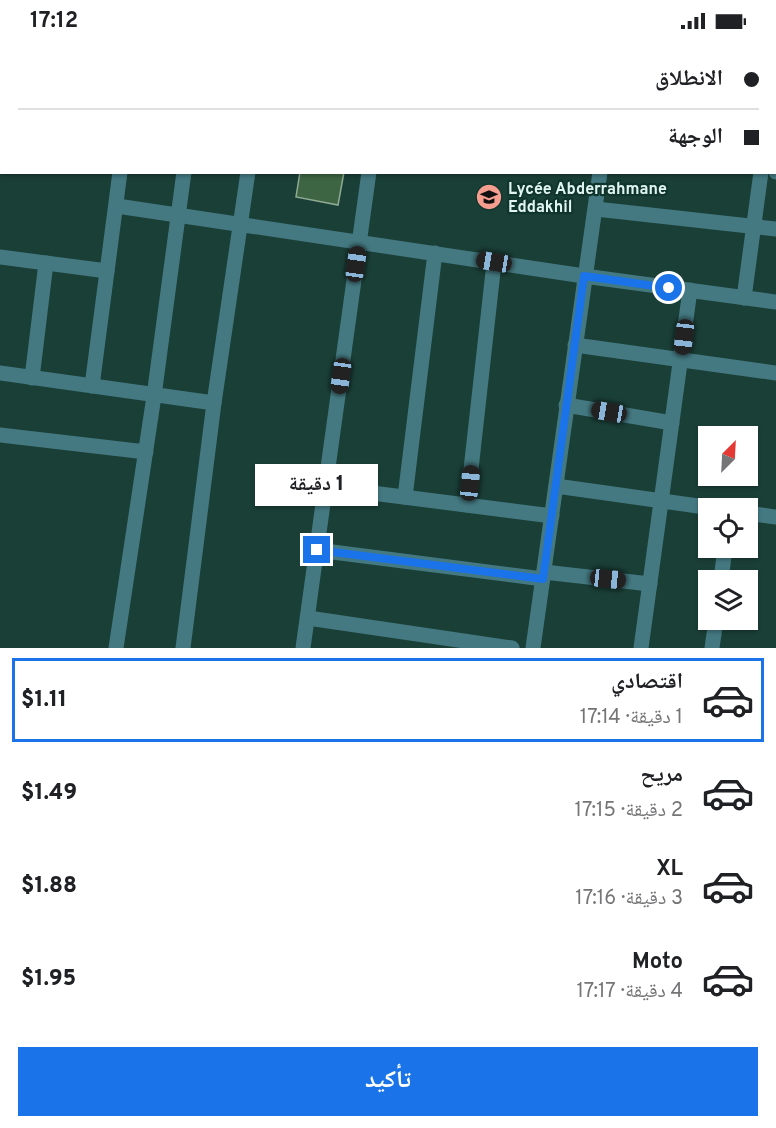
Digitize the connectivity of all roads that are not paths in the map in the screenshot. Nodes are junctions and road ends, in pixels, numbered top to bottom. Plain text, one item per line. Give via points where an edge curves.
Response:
1 (120, 174) edge
2 (184, 174) edge
3 (248, 174) edge
4 (369, 174) edge
5 (600, 174) edge
6 (761, 174) edge
7 (117, 206) junction
8 (596, 209) junction
9 (179, 216) junction
10 (240, 226) junction
11 (754, 226) junction
12 (776, 229) edge
13 (359, 242) junction
14 (435, 254) junction
15 (0, 257) edge
16 (494, 262) junction
17 (46, 263) junction
18 (107, 271) junction
19 (584, 276) junction
20 (690, 290) junction
21 (744, 298) junction
22 (776, 302) edge
23 (575, 345) junction
24 (681, 360) junction
25 (0, 373) edge
26 (776, 373) edge
27 (32, 378) junction
28 (92, 386) junction
29 (154, 396) junction
30 (214, 404) junction
31 (566, 405) junction
32 (672, 423) junction
33 (0, 435) edge
34 (146, 452) junction
35 (556, 486) junction
36 (325, 487) junction
37 (405, 497) junction
38 (662, 501) junction
39 (467, 505) junction
40 (698, 506) edge
41 (758, 515) edge
42 (552, 516) junction
43 (776, 517) edge
44 (317, 550) junction
45 (543, 575) junction
46 (650, 584) junction
47 (308, 618) junction
48 (715, 630) edge
49 (117, 648) edge
50 (183, 648) edge
51 (303, 648) edge
52 (512, 648) edge
53 (533, 648) edge
54 (641, 648) edge
55 (712, 648) edge

1 - 7 street
2 - 9 street
3 - 10 street
4 - 13 street
5 - 8 street
6 - 11 street
7 - 9 street
7 - 18 street
8 - 11 street
8 - 19 street
9 - 10 street
9 - 29 street
10 - 13 street
10 - 30 street
11 - 12 street
11 - 21 street
13 - 14 street
13 - 36 street
14 - 16 street
14 - 37 street
15 - 17 street
16 - 19 street
16 - 39 street
17 - 18 street
17 - 27 street
18 - 28 street
19 - 20 street
19 - 23 street
20 - 21 street
20 - 24 street
21 - 22 street
23 - 24 street
23 - 31 street
24 - 26 street
24 - 32 street
25 - 27 street
27 - 28 street
28 - 29 street
29 - 30 street
29 - 34 street
30 - 50 street
31 - 32 street
31 - 35 street
32 - 38 street
33 - 34 street
34 - 49 street
35 - 38 street
35 - 42 street
36 - 37 street
36 - 44 street
37 - 39 street
38 - 40 street
38 - 46 street
39 - 42 street
41 - 43 street
42 - 45 street
44 - 45 street
44 - 47 street
45 - 46 street
45 - 53 street
46 - 54 street
47 - 51 street
47 - 52 street
48 - 55 street

